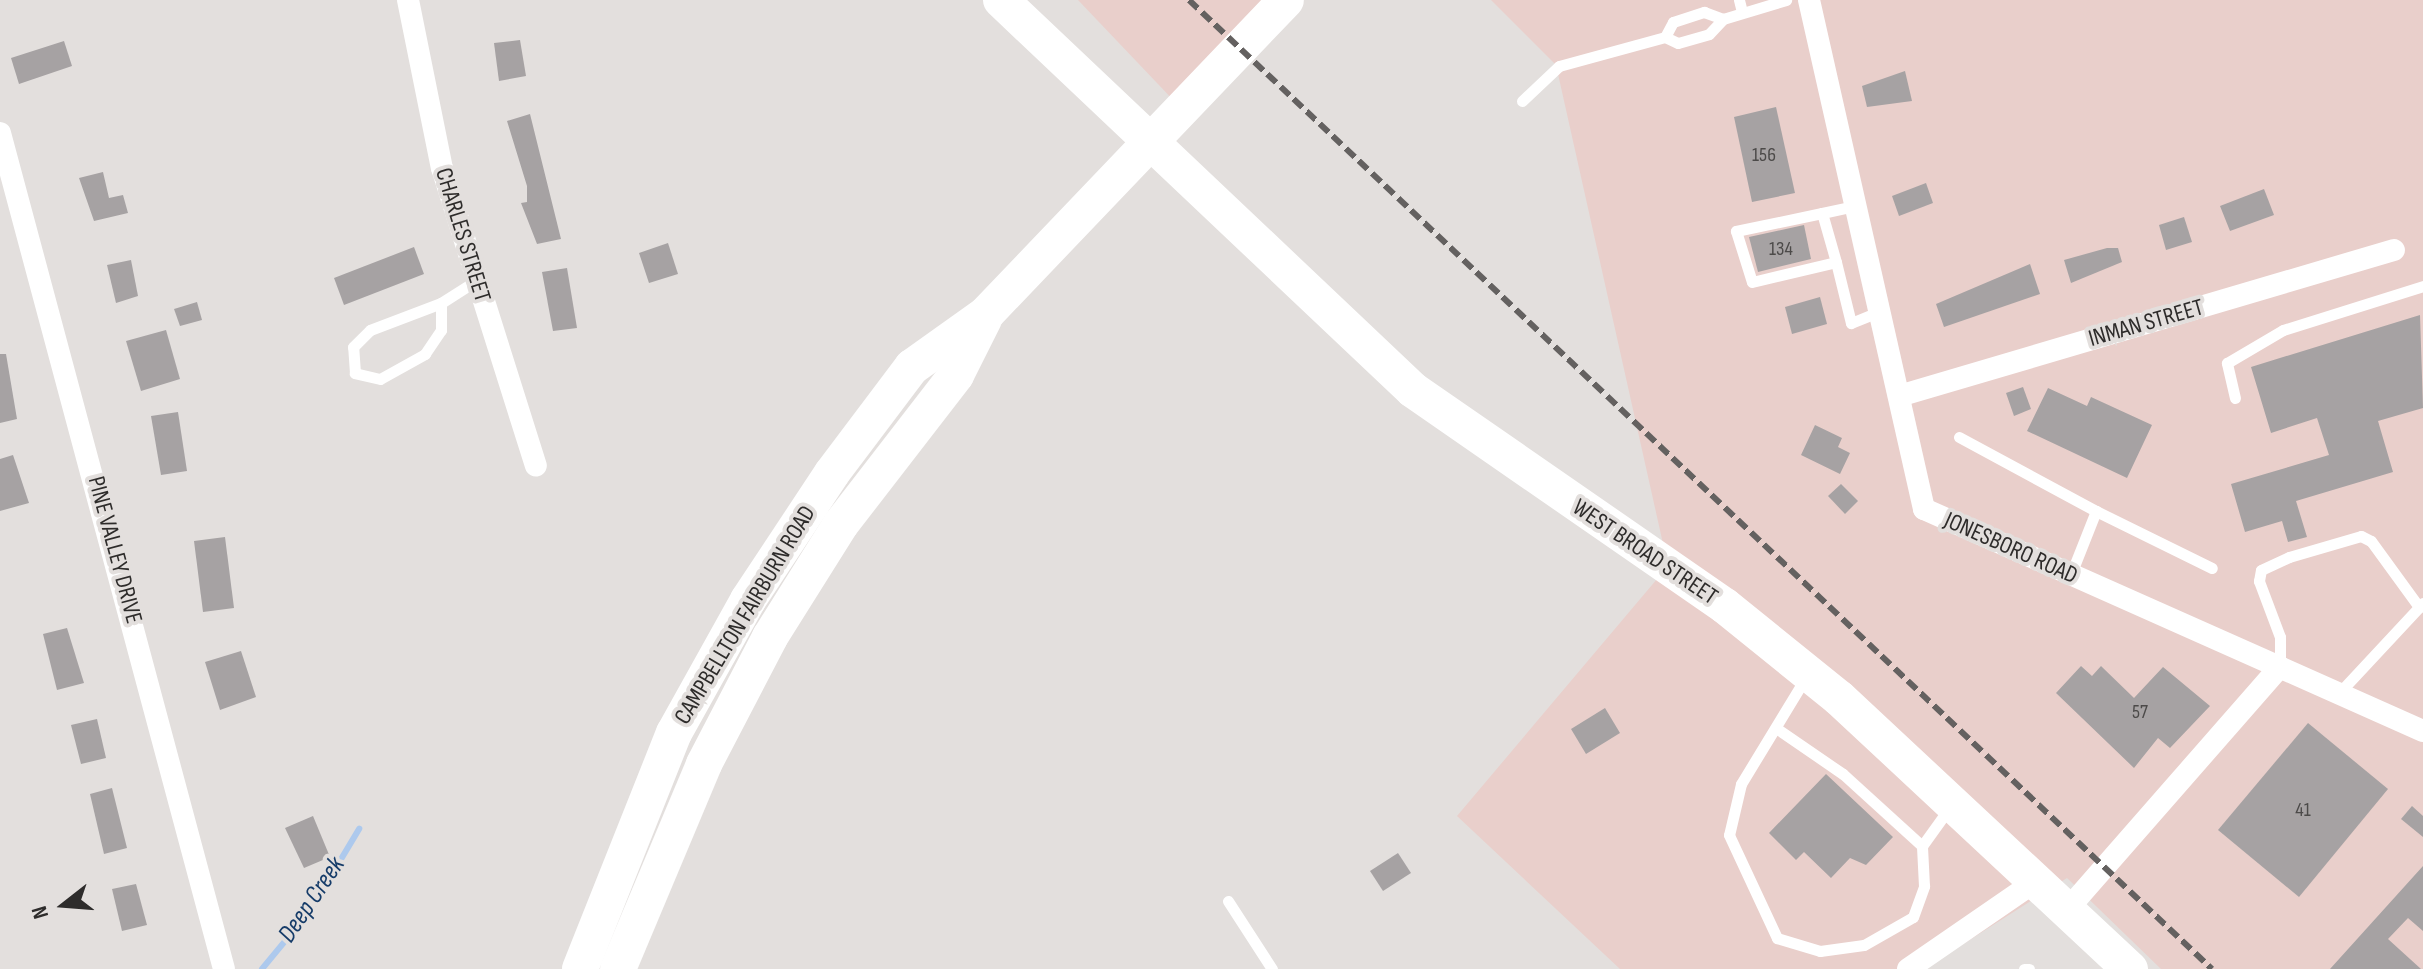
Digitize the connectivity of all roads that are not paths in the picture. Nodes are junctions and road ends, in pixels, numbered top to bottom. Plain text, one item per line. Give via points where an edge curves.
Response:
1 (408, 0) edge
2 (1001, 0) edge
3 (1286, 0) edge
4 (1786, 0) edge
5 (1809, 0) edge
6 (1740, 6) edge
7 (1723, 19) junction
8 (1665, 37) junction
9 (1522, 101) dead end
10 (0, 133) edge
11 (1154, 141) junction
12 (1856, 206) junction
13 (1822, 213) junction
14 (2394, 250) dead end
15 (1836, 262) junction
16 (477, 280) junction
17 (2423, 286) edge
18 (441, 303) junction
19 (1880, 311) junction
20 (986, 314) junction
21 (1899, 396) junction
22 (2235, 398) dead end
23 (1959, 437) dead end
24 (536, 466) dead end
25 (2096, 511) junction
26 (2212, 568) dead end
27 (2071, 574) junction
28 (2421, 605) edge
29 (2280, 667) junction
30 (1807, 675) junction
31 (2339, 693) junction
32 (1776, 728) junction
33 (2423, 731) edge
34 (1952, 803) junction
35 (1922, 846) junction
36 (2033, 883) junction
37 (1228, 901) dead end
38 (2067, 910) junction
39 (224, 969) edge
40 (580, 969) edge
41 (618, 969) edge
42 (1272, 969) edge
43 (1908, 969) edge
44 (2130, 969) edge

1 - 16 street, CHARLES STREET via 420,80
2 - 11 main road, WEST BROAD STREET
3 - 11 main road, CAMPBELLTON FAIRBURN ROAD
4 - 6 lane
5 - 12 street, JONESBORO ROAD
6 - 7 lane
7 - 8 lane via 1709,34 1678,43
7 - 8 lane via 1704,12 1673,22
8 - 9 lane via 1559,66
10 - 39 street, PINE VALLEY DRIVE
11 - 20 main road, CAMPBELLTON FAIRBURN ROAD
11 - 30 main road, WEST BROAD STREET via 1413,390 1725,606
12 - 13 lane
12 - 19 street, JONESBORO ROAD
13 - 15 lane
13 - 15 lane via 1736,231 1752,282
14 - 21 street, INMAN STREET
15 - 19 lane via 1851,323
16 - 18 lane
16 - 24 street, CHARLES STREET
17 - 22 lane via 2283,330 2227,363
18 - 18 lane via 370,330 353,347 355,373 380,379 425,354 441,330
19 - 21 street, JONESBORO ROAD
20 - 40 main road, CAMPBELLTON FAIRBURN ROAD via 912,367 748,600 674,733
20 - 41 main road, CAMPBELLTON FAIRBURN ROAD via 956,375 841,524 770,637 704,764
21 - 27 street, JONESBORO ROAD via 1924,509
23 - 25 lane
25 - 26 lane
25 - 27 lane
27 - 29 street, JONESBORO ROAD
28 - 29 lane via 2371,541 2361,536 2289,557 2261,570 2259,581 2280,637
28 - 31 lane
29 - 31 street, JONESBORO ROAD
29 - 38 street
30 - 32 lane
30 - 34 main road, WEST BROAD STREET
31 - 33 street, JONESBORO ROAD
32 - 35 lane via 1843,774
32 - 35 lane via 1741,784 1729,835 1777,938 1820,951 1864,945 1913,917 1924,886
34 - 35 lane
34 - 36 main road, WEST BROAD STREET
36 - 38 main road, WEST BROAD STREET
36 - 43 street
37 - 42 lane
38 - 44 main road, WEST BROAD STREET

